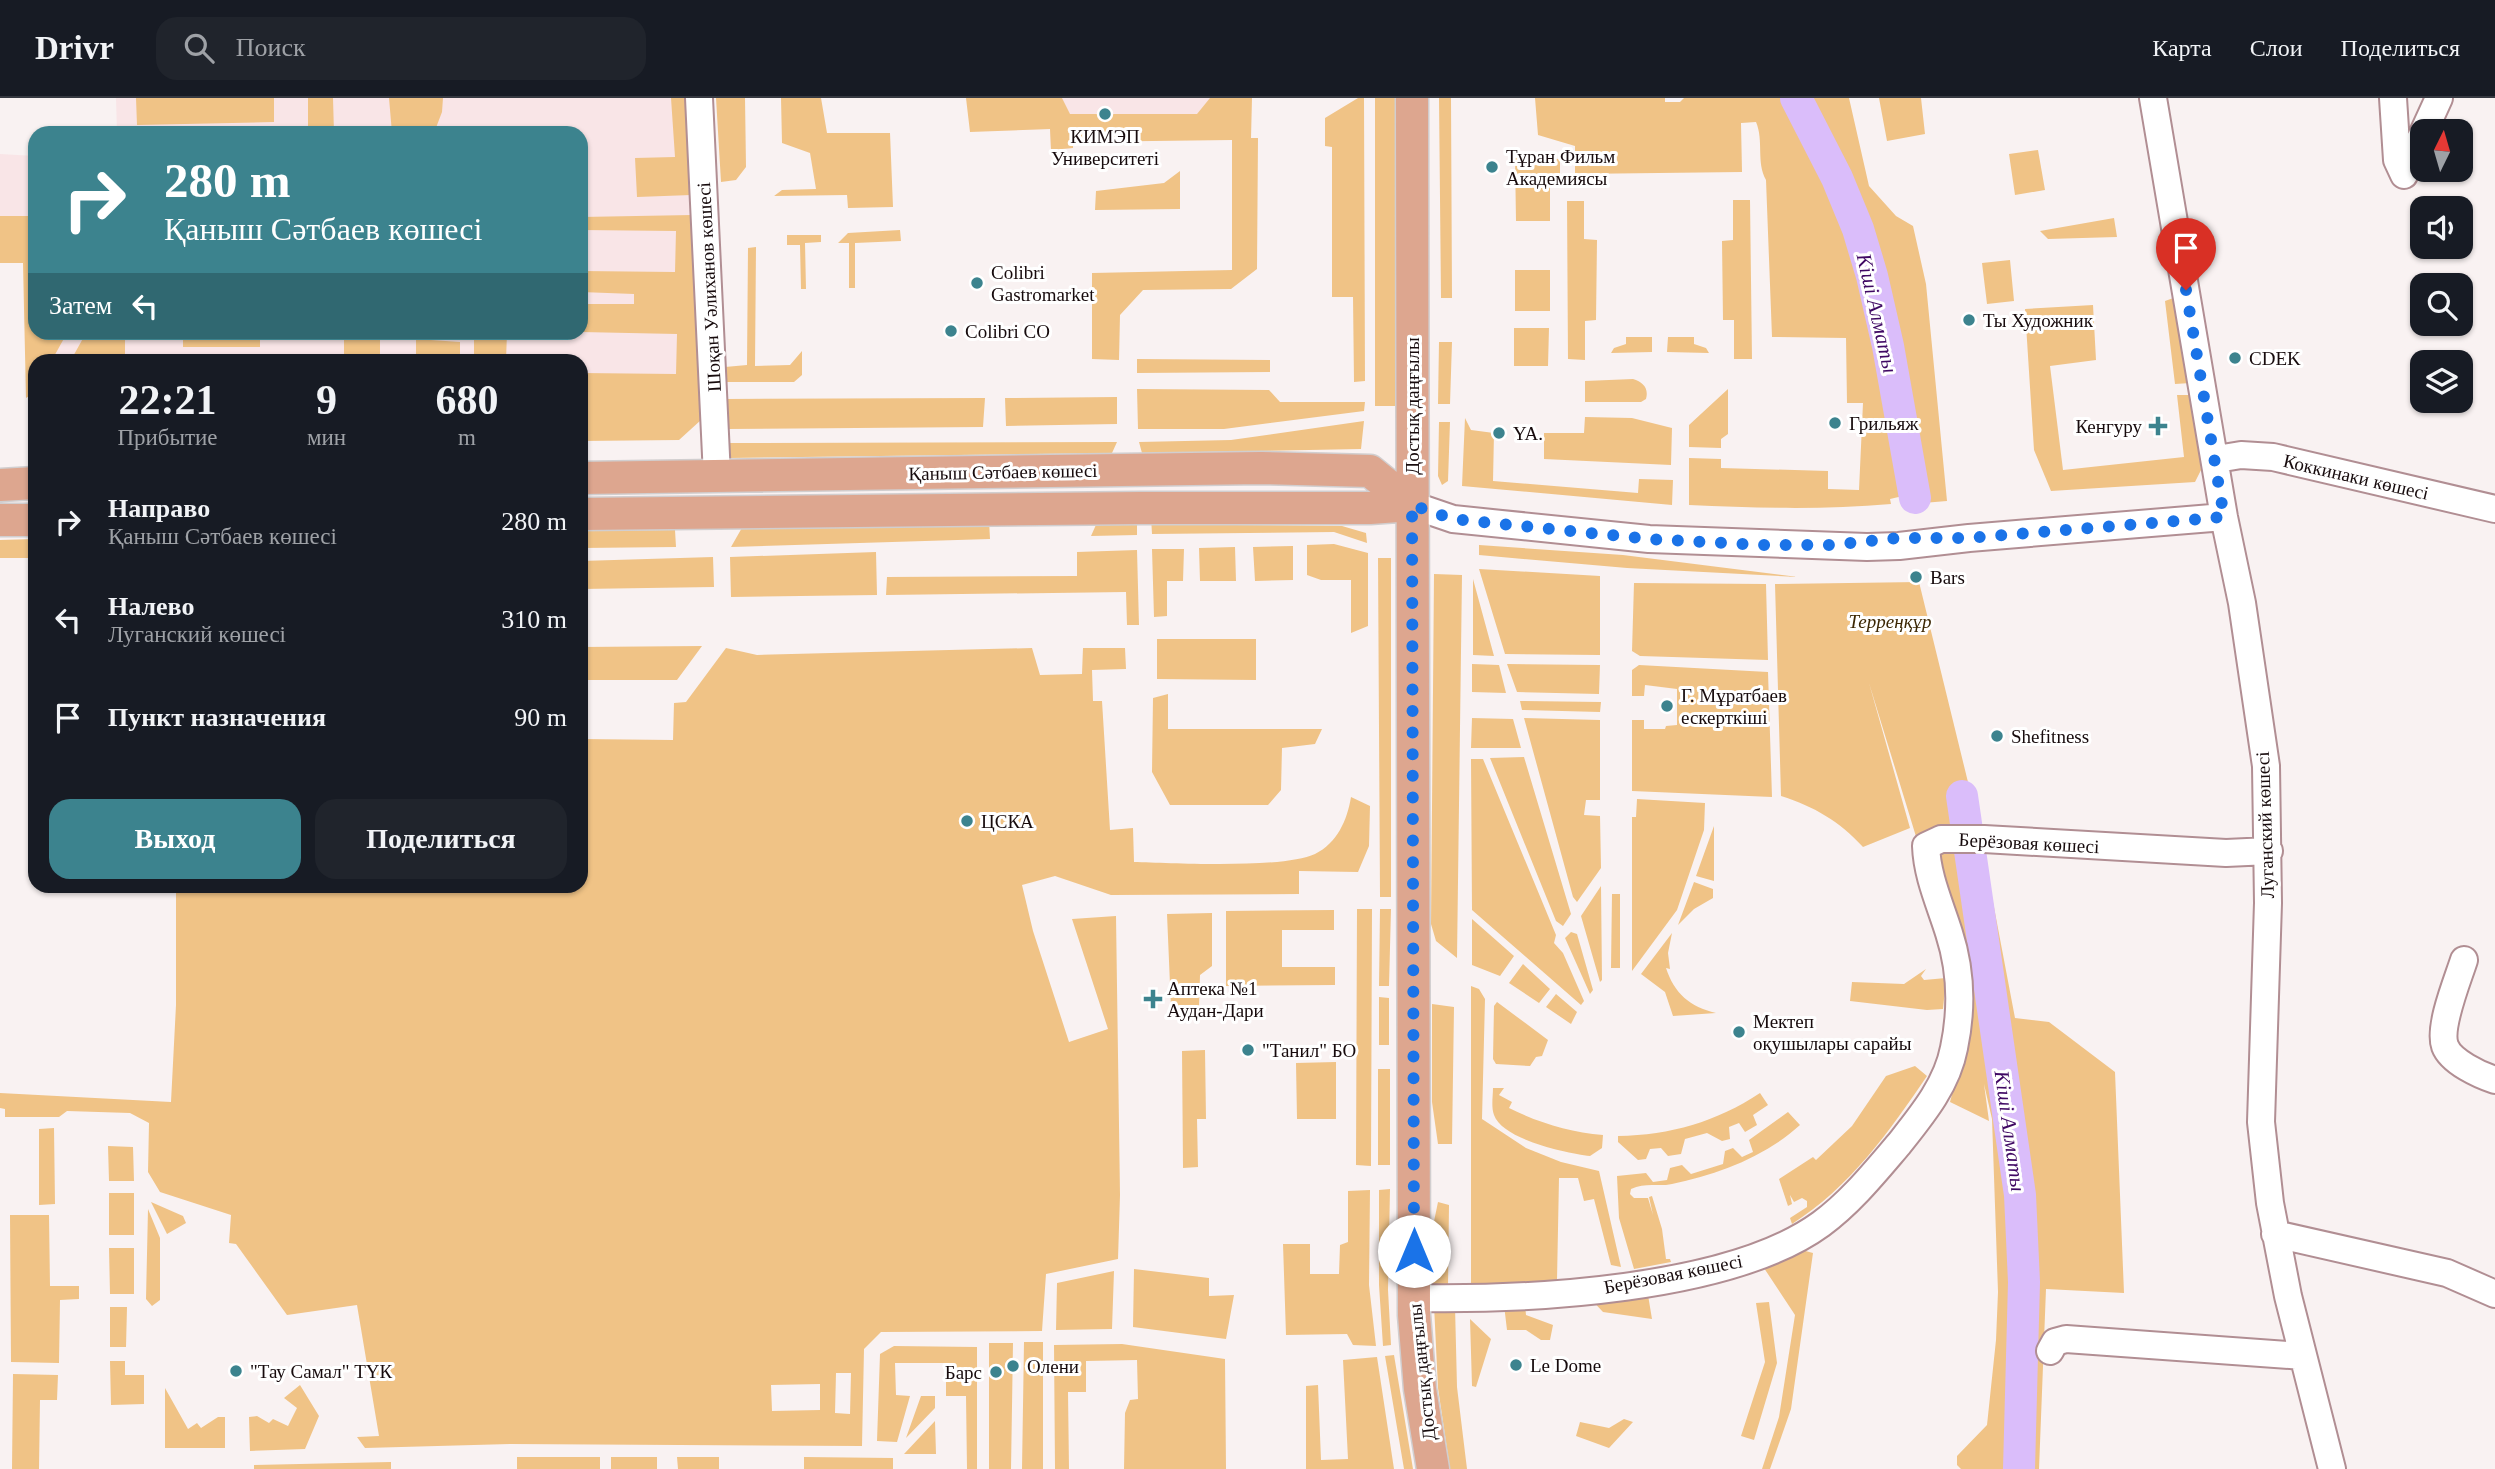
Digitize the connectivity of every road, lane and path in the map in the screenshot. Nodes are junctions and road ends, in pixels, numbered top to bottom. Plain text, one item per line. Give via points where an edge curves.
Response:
1 (699, 98) edge
2 (1412, 98) edge
3 (2153, 98) edge
4 (2392, 98) edge
5 (2439, 98) edge
6 (2429, 119) edge
7 (2410, 162) edge
8 (2217, 459) junction
9 (717, 476) junction
10 (588, 478) edge
11 (28, 483) edge
12 (0, 485) edge
13 (1412, 505) junction
14 (2495, 509) edge
15 (588, 514) edge
16 (2224, 517) junction
17 (0, 520) edge
18 (28, 520) edge
19 (2269, 851) junction
20 (2464, 960) dead end
21 (2495, 1080) edge
22 (2275, 1234) junction
23 (2495, 1294) edge
24 (1414, 1298) junction
25 (2050, 1351) dead end
26 (2303, 1356) junction
27 (1433, 1469) edge
28 (2332, 1469) edge

1 - 9 street, Шоқан Уәлиханов көшесі
2 - 13 main road, Достық даңғылы
3 - 8 street, Луганский көшесі
4 - 7 street via 2397,160 2404,175
5 - 6 street
8 - 14 street, Коккинаки көшесі via 2273,457
8 - 16 street, Луганский көшесі
9 - 10 main road, Қаныш Сәтбаев көшесі
9 - 13 main road, Қаныш Сәтбаев көшесі via 1261,468 1370,471
11 - 12 main road
13 - 15 main road, Қаныш Сәтбаев көшесі
13 - 16 street, Қаныш Сәтбаев көшесі via 1453,519 1649,539 1830,545
13 - 24 main road, Достық даңғылы
16 - 19 street, Луганский көшесі via 2266,766
17 - 18 main road
19 - 22 street, Луганский көшесі via 2261,1122
19 - 24 street, Берёзовая көшесі via 2226,853 1984,839 1933,841 1926,846 1927,864 1958,972 1958,1019 1949,1069 1922,1114 1846,1203 1788,1243 1751,1259 1706,1270 1542,1295
20 - 21 street via 2445,1046 2456,1059
22 - 23 street via 2446,1273
22 - 26 street, Луганский көшесі
24 - 27 main road, Достық даңғылы via 1420,1389
25 - 26 street via 2055,1342 2066,1339
26 - 28 street, Луганский көшесі

